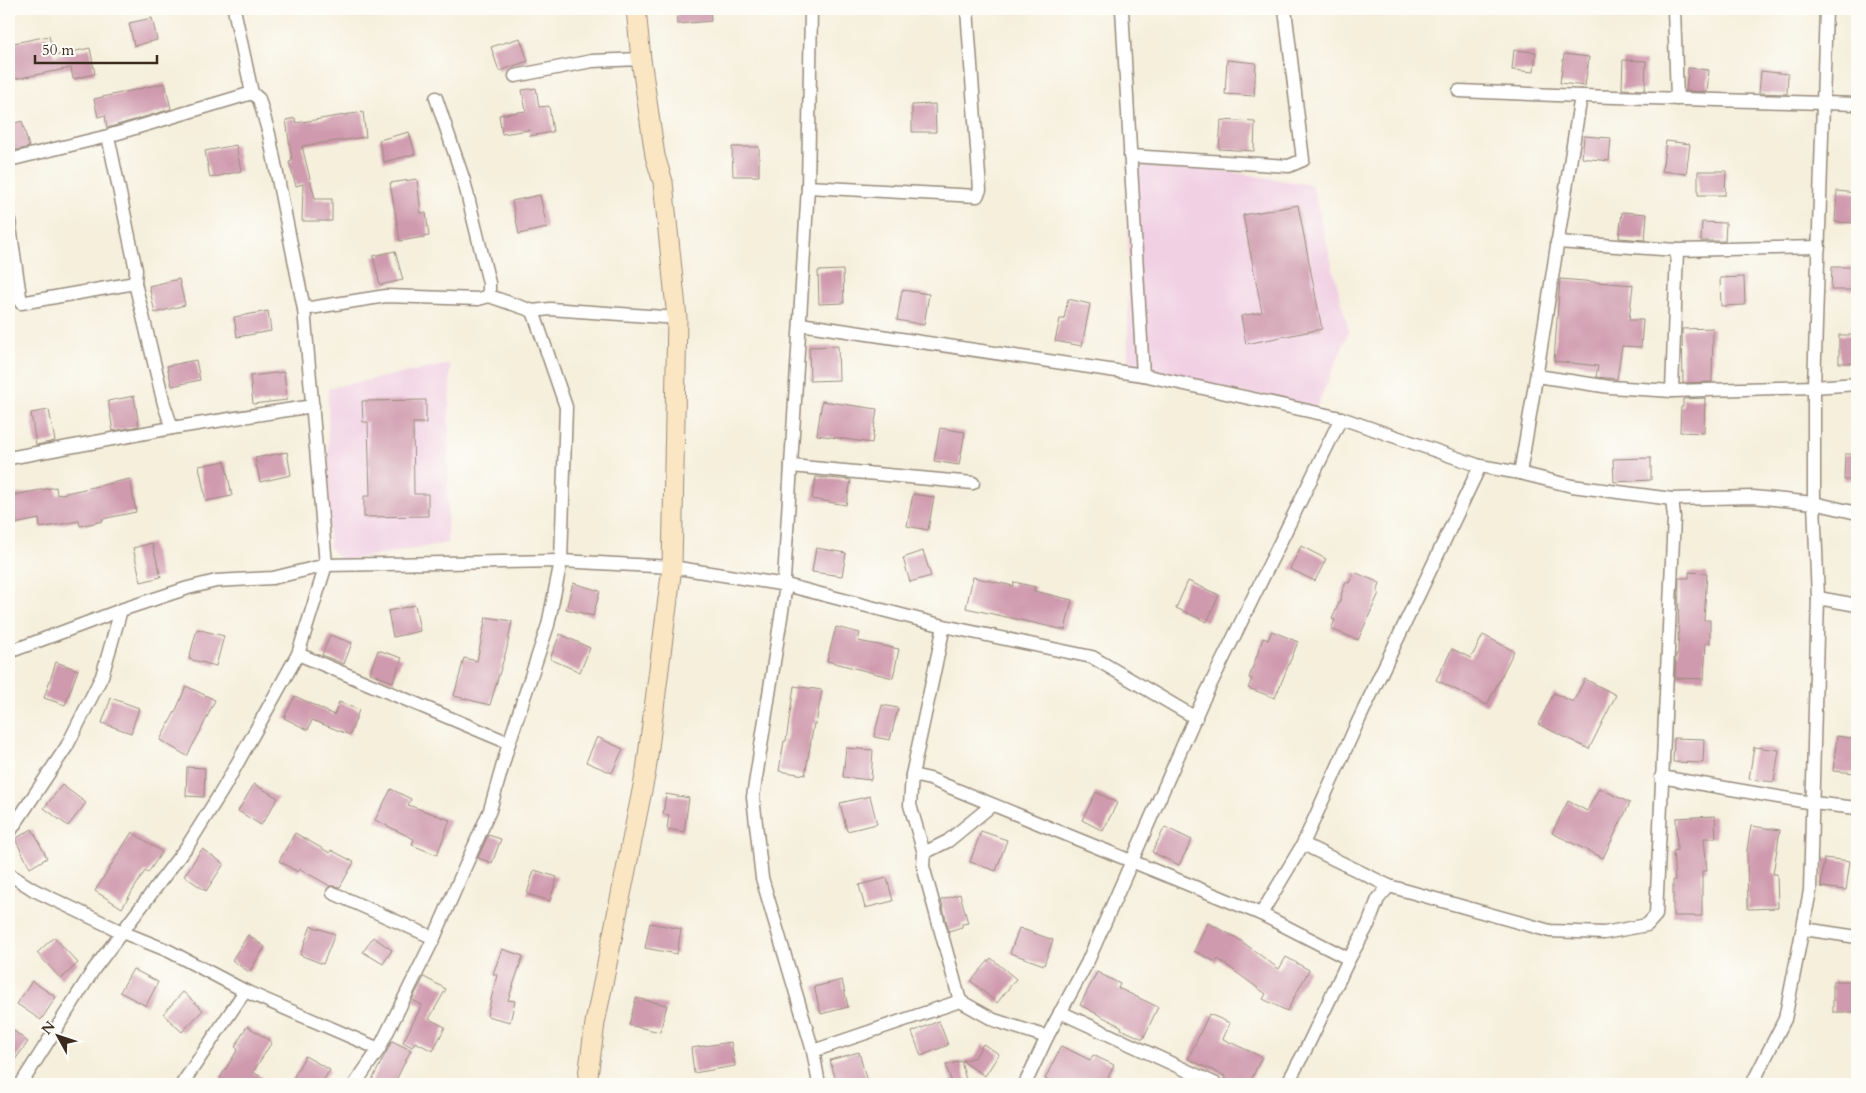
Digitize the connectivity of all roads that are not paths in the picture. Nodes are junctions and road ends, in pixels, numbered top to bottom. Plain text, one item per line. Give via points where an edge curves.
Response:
1 (234, 9) edge
2 (636, 9) edge
3 (811, 9) edge
4 (967, 9) edge
5 (1122, 9) edge
6 (1285, 9) edge
7 (1674, 9) edge
8 (1826, 9) edge
9 (641, 59) junction
10 (515, 76) dead end
11 (1459, 91) dead end
12 (252, 93) junction
13 (1581, 96) junction
14 (436, 98) dead end
15 (1676, 99) junction
16 (1824, 104) junction
17 (1857, 104) edge
18 (108, 136) junction
19 (1130, 156) junction
20 (9, 160) edge
21 (808, 187) junction
22 (9, 220) edge
23 (1557, 242) junction
24 (1820, 247) junction
25 (1677, 250) junction
26 (135, 283) junction
27 (489, 296) junction
28 (15, 304) edge
29 (304, 310) junction
30 (533, 311) junction
31 (677, 318) junction
32 (800, 324) junction
33 (1143, 375) junction
34 (1537, 376) junction
35 (1857, 384) edge
36 (1814, 387) junction
37 (1672, 391) junction
38 (313, 406) junction
39 (1341, 418) junction
40 (172, 428) junction
41 (9, 458) edge
42 (791, 466) junction
43 (1480, 466) junction
44 (1520, 473) junction
45 (973, 483) dead end
46 (1672, 499) junction
47 (1814, 503) junction
48 (1857, 513) edge
49 (561, 561) junction
50 (326, 565) junction
51 (672, 567) junction
52 (786, 585) junction
53 (1818, 598) junction
54 (1857, 605) edge
55 (121, 610) junction
56 (944, 626) junction
57 (9, 652) edge
58 (298, 654) junction
59 (1196, 718) junction
60 (509, 743) junction
61 (912, 775) junction
62 (1661, 778) junction
63 (1813, 803) junction
64 (992, 804) junction
65 (1857, 808) edge
66 (9, 833) edge
67 (1303, 844) junction
68 (924, 853) junction
69 (1132, 860) junction
70 (9, 874) edge
71 (1389, 886) junction
72 (333, 893) dead end
73 (1261, 914) junction
74 (1804, 929) junction
75 (122, 932) junction
76 (1857, 937) edge
77 (434, 938) junction
78 (1349, 959) junction
79 (245, 991) junction
80 (960, 1001) junction
81 (1060, 1012) junction
82 (1047, 1036) junction
83 (379, 1049) junction
84 (813, 1051) junction
85 (21, 1084) edge
86 (182, 1084) edge
87 (355, 1084) edge
88 (586, 1084) edge
89 (819, 1084) edge
90 (1025, 1084) edge
91 (1216, 1084) edge
92 (1287, 1084) edge
93 (1752, 1084) edge

1 - 12 street
2 - 9 street
3 - 21 street
4 - 21 street via 980,190 976,196
5 - 19 street
6 - 19 street via 1302,160 1289,166
7 - 15 street
8 - 16 street
9 - 10 street via 592,62
9 - 31 street via 655,156 663,182
11 - 13 street
12 - 18 street
12 - 29 street via 259,99 270,134
13 - 15 street
13 - 23 street
14 - 27 street via 464,181 489,283
15 - 16 street
16 - 17 street
16 - 24 street
18 - 20 street
18 - 26 street via 136,270
19 - 33 street
21 - 32 street
22 - 28 street
23 - 25 street
23 - 34 street
24 - 25 street
24 - 36 street
25 - 37 street
26 - 28 street
26 - 40 street
27 - 29 street via 478,299 386,296
27 - 30 street
29 - 38 street
30 - 31 street via 550,309
30 - 49 street via 566,407
31 - 51 street
32 - 33 street
32 - 42 street
33 - 39 street
34 - 37 street via 1610,387
34 - 44 street
35 - 36 street
36 - 37 street
36 - 47 street
38 - 40 street
38 - 50 street
39 - 43 street
39 - 59 street
40 - 41 street
42 - 45 street
42 - 52 street
43 - 44 street
43 - 67 street
44 - 46 street via 1572,486
46 - 47 street via 1753,497
46 - 62 street via 1674,517
47 - 48 street
47 - 53 street
49 - 50 street
49 - 51 street
49 - 60 street via 548,625
50 - 55 street via 272,578 216,581
50 - 58 street
51 - 52 street
51 - 88 street via 646,770 595,1023
52 - 56 street
52 - 84 street via 753,797 762,878
53 - 54 street
53 - 63 street
55 - 57 street
55 - 66 street via 102,676 71,737
56 - 59 street via 1092,657
56 - 61 street
58 - 60 street
58 - 75 street via 188,845
59 - 69 street
60 - 77 street via 490,810
61 - 64 street
61 - 68 street via 910,805
62 - 63 street
62 - 71 street via 1656,915 1647,925 1604,933 1550,931
63 - 65 street
63 - 74 street via 1810,891
64 - 68 street via 948,841
64 - 69 street
67 - 71 street
67 - 73 street
68 - 80 street via 923,866
69 - 73 street
69 - 81 street via 1087,963
70 - 75 street via 34,890
71 - 78 street via 1378,899
72 - 77 street
73 - 78 street
74 - 76 street
74 - 93 street via 1786,1019
75 - 79 street via 169,951
75 - 85 street via 94,969
77 - 83 street
78 - 92 street
79 - 83 street
79 - 86 street
80 - 82 street via 994,1020
80 - 84 street
81 - 82 street
81 - 91 street
82 - 90 street
83 - 87 street
84 - 89 street

